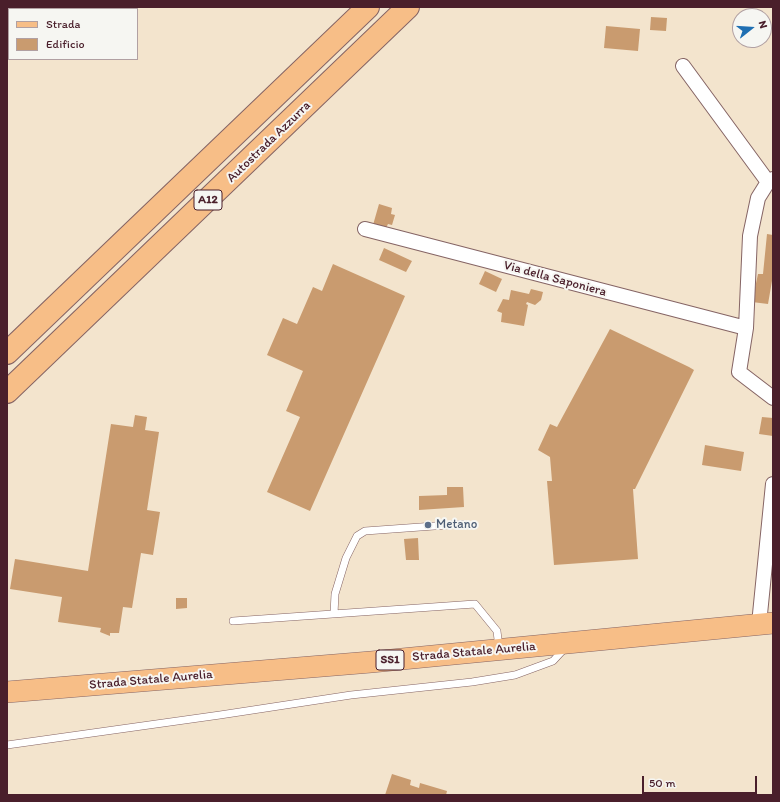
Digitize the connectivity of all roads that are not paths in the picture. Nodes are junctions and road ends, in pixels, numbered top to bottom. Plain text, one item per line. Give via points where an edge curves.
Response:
1 (368, 7) edge
2 (408, 7) edge
3 (682, 66) dead end
4 (771, 180) edge
5 (365, 229) dead end
6 (746, 328) junction
7 (7, 353) edge
8 (7, 392) edge
9 (773, 398) edge
10 (773, 484) edge
11 (462, 524) dead end
12 (334, 614) junction
13 (234, 621) dead end
14 (766, 624) edge
15 (570, 642) junction
16 (500, 649) junction
17 (7, 692) edge
18 (7, 745) edge

1 - 7 highway, A12
2 - 8 highway, Autostrada Azzurra / A12
3 - 4 street
4 - 6 street via 758,198 750,236
5 - 6 street, Via della Saponiera
6 - 9 street via 739,372
10 - 14 street
11 - 12 lane via 365,531 356,536 335,594
12 - 13 lane
12 - 16 lane via 474,604 497,631
14 - 15 main road, Strada Statale Aurelia / SS1
15 - 16 main road, Strada Statale Aurelia / SS1
15 - 18 lane via 553,661 515,675 351,695
16 - 17 main road, Strada Statale Aurelia / SS1

